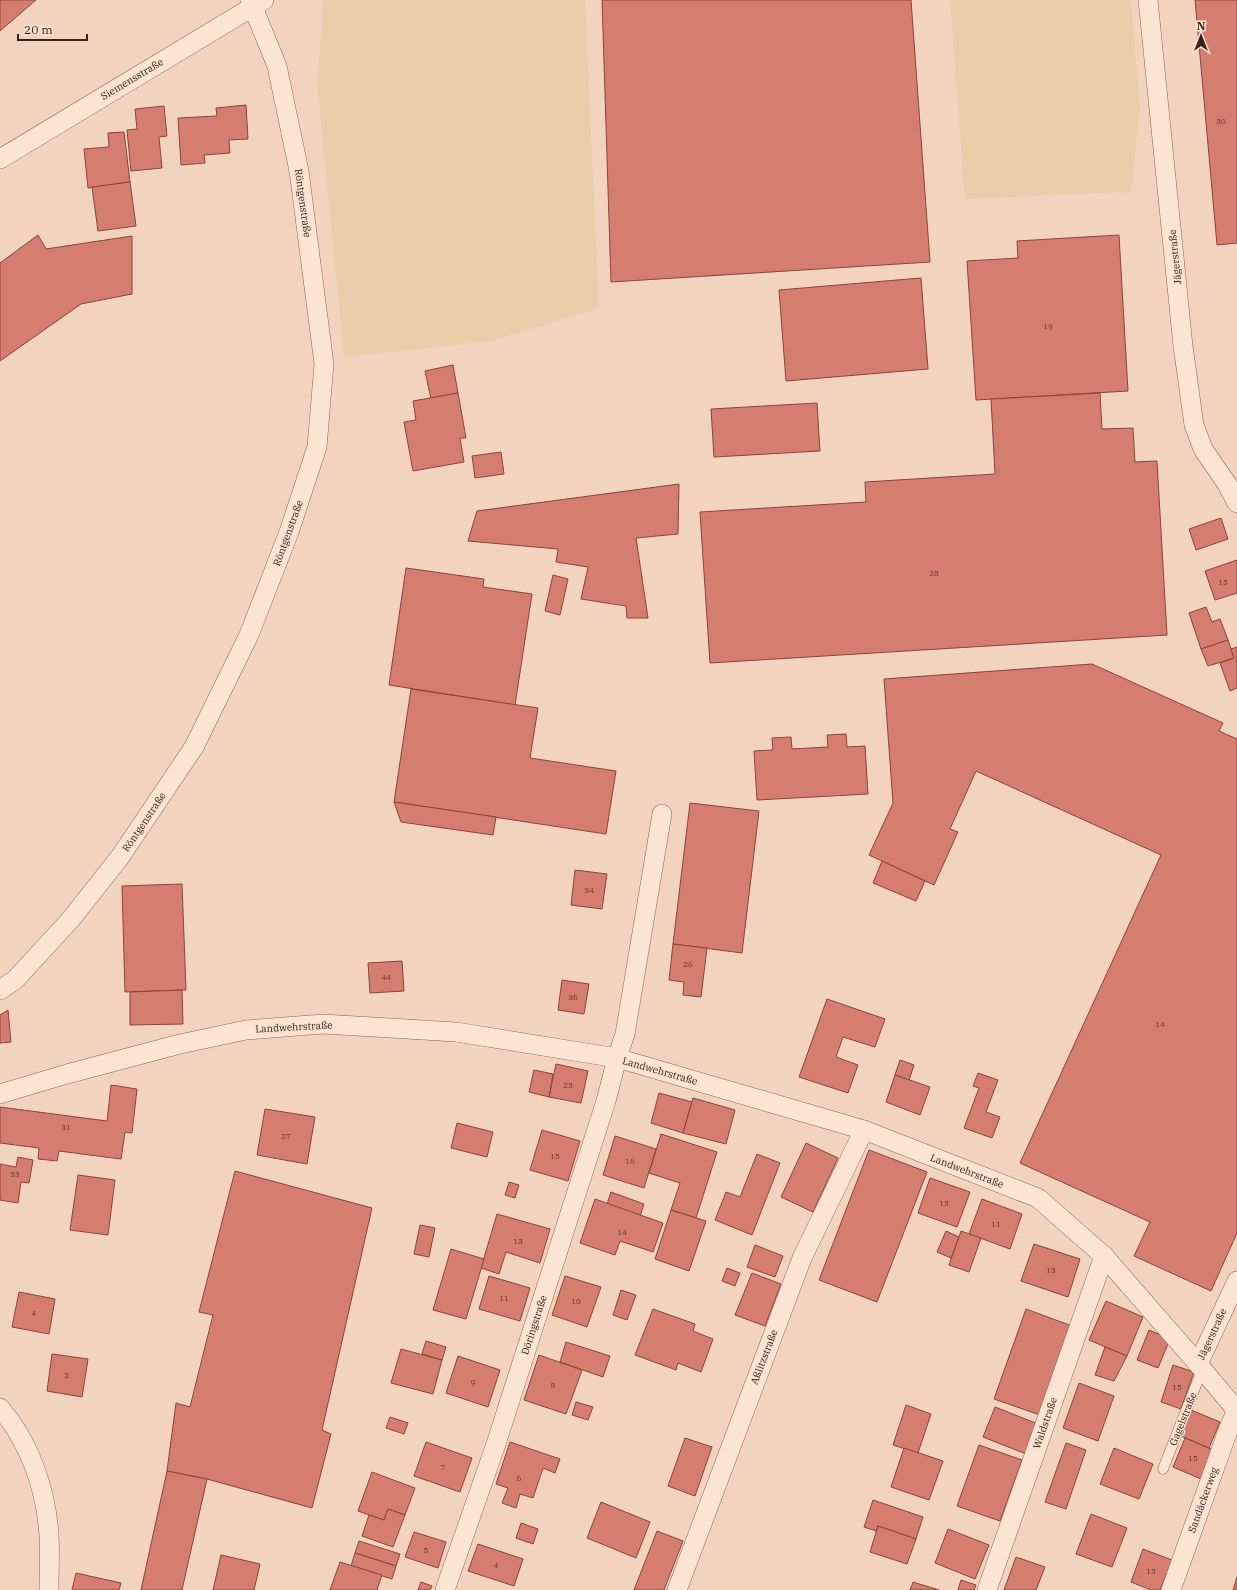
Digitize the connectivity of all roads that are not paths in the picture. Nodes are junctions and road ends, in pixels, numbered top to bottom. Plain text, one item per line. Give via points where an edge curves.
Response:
1 (1148, 0) edge
2 (256, 2) edge
3 (0, 159) edge
4 (1237, 503) edge
5 (662, 814) dead end
6 (0, 990) edge
7 (617, 1058) junction
8 (0, 1094) edge
9 (864, 1130) junction
10 (1104, 1256) junction
11 (1237, 1281) edge
12 (1200, 1367) junction
13 (0, 1408) edge
14 (1237, 1411) edge
15 (1163, 1469) dead end
16 (49, 1590) edge
17 (445, 1590) edge
18 (677, 1590) edge
19 (987, 1590) edge
20 (1171, 1590) edge

1 - 4 street, Jägerstraße via 1183,346 1194,425 1203,449
2 - 3 street, Siemensstraße
2 - 6 street, Röntgenstraße via 277,66 299,171 324,364 317,448 289,532 249,634 194,747 106,876 15,980
5 - 7 street, Landwehrstraße via 625,1034
7 - 8 street, Landwehrstraße via 456,1032 323,1024 246,1030 180,1044
7 - 9 street, Landwehrstraße
7 - 17 street, Döringstraße via 606,1101 499,1437
9 - 10 street, Landwehrstraße via 1038,1198
9 - 18 street, Aßlitzstraße via 802,1258
10 - 12 street, Landwehrstraße
10 - 19 street, Waldstraße
11 - 12 street, Jägerstraße
12 - 14 street, Landwehrstraße
12 - 15 lane, Gagelstraße
13 - 16 street via 21,1438 36,1471 45,1503 49,1534
14 - 20 street, Sandäckerweg

